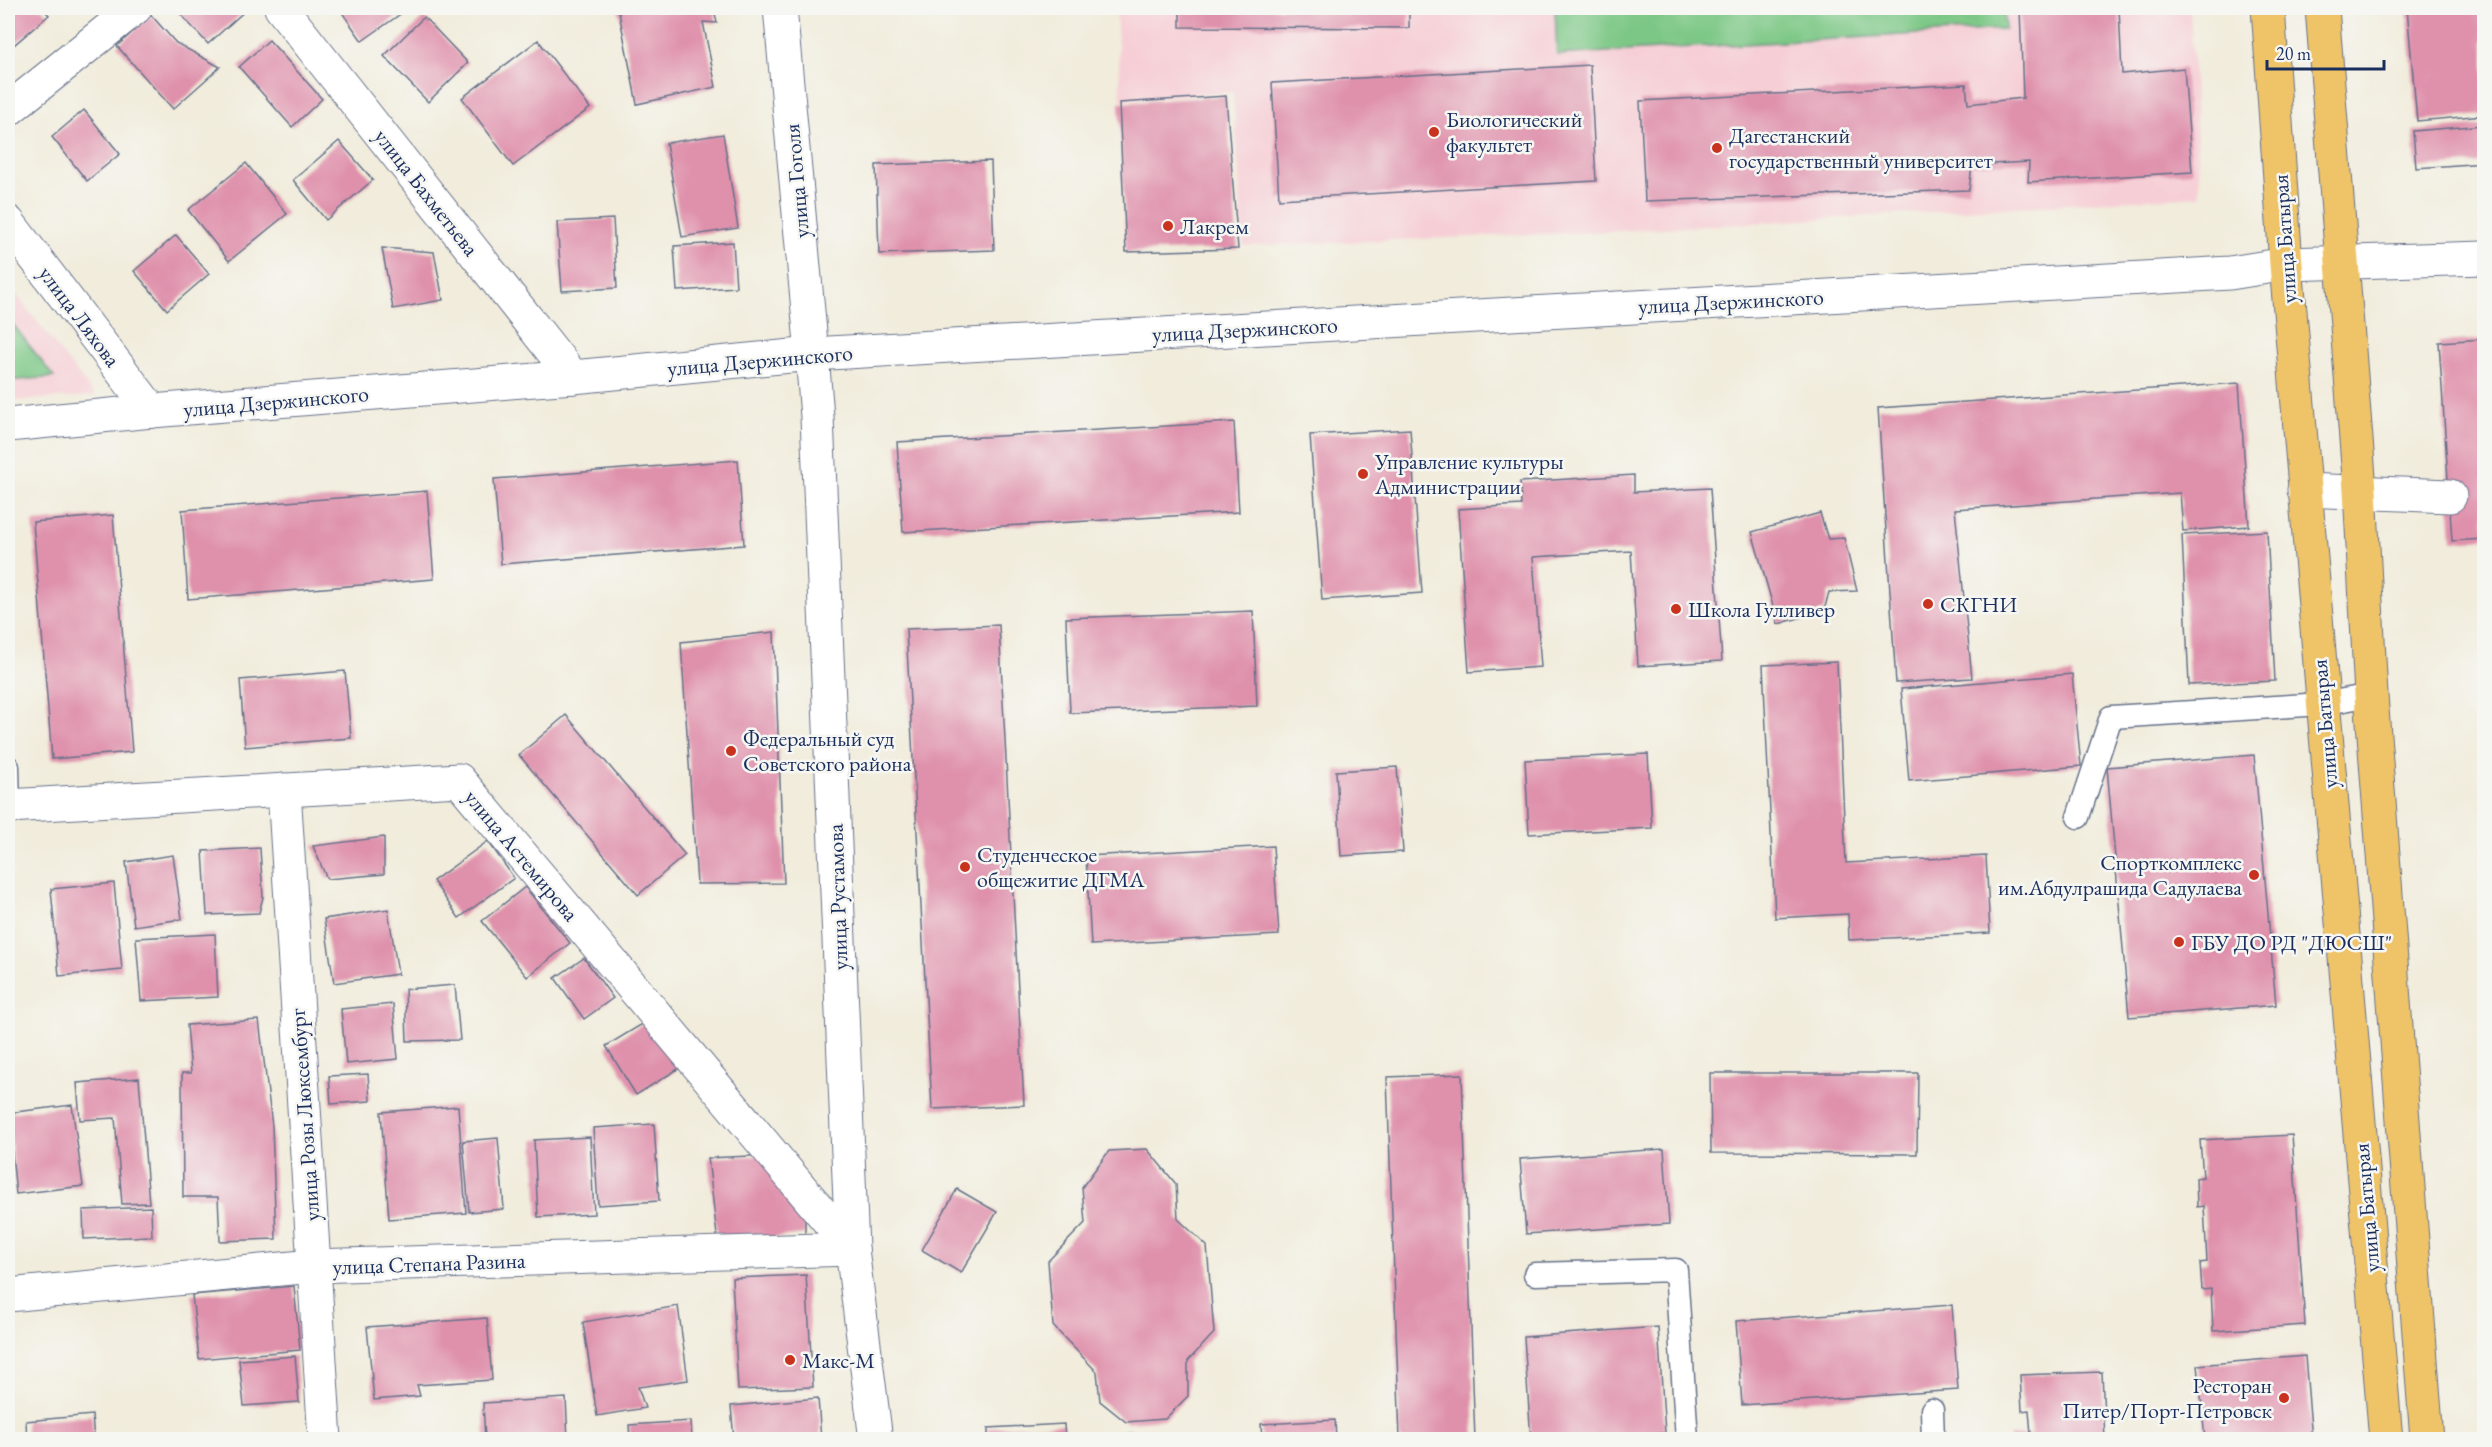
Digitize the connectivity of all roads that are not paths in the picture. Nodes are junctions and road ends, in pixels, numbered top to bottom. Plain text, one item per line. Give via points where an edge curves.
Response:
1 (135, 8) edge
2 (281, 8) edge
3 (780, 8) edge
4 (2268, 8) edge
5 (2322, 8) edge
6 (8, 110) edge
7 (8, 222) edge
8 (2484, 258) edge
9 (2341, 261) junction
10 (2286, 264) junction
11 (812, 354) junction
12 (573, 377) junction
13 (152, 411) junction
14 (8, 425) edge
15 (2304, 490) junction
16 (2360, 490) junction
17 (2450, 496) dead end
18 (2372, 695) junction
19 (2322, 704) junction
20 (8, 766) edge
21 (284, 790) junction
22 (8, 806) edge
23 (2078, 817) dead end
24 (852, 1249) junction
25 (313, 1266) junction
26 (1534, 1274) dead end
27 (8, 1295) edge
28 (1932, 1410) dead end
29 (326, 1440) edge
30 (876, 1440) edge
31 (1687, 1440) edge
32 (1933, 1440) edge
33 (2386, 1440) edge
34 (2427, 1440) edge

1 - 6 street
2 - 12 street, улица Бахметьева
3 - 11 street, улица Гоголя
4 - 10 main road, улица Батырая
5 - 9 main road, улица Батырая
7 - 13 street, улица Ляхова
8 - 9 street, улица Дзержинского
9 - 10 street, улица Дзержинского
9 - 16 main road, улица Батырая
10 - 11 street, улица Дзержинского via 2206,274
10 - 15 main road, улица Батырая
11 - 12 street, улица Дзержинского
11 - 24 street, улица Рустамова
12 - 13 street, улица Дзержинского
13 - 14 street, улица Дзержинского
15 - 16 street
15 - 19 main road, улица Батырая
16 - 17 street
16 - 18 main road, улица Батырая
18 - 19 lane
18 - 34 main road, улица Батырая
19 - 23 lane via 2110,717
19 - 33 main road, улица Батырая
20 - 22 lane
21 - 22 street, улица Астемирова
21 - 24 street, улица Астемирова via 459,780
21 - 25 street, улица Розы Люксембург
24 - 25 street, улица Степана Разина
24 - 30 street, улица Рустамова
25 - 27 street, улица Степана Разина
25 - 29 street, улица Розы Люксембург
26 - 31 lane via 1676,1270
28 - 32 lane

